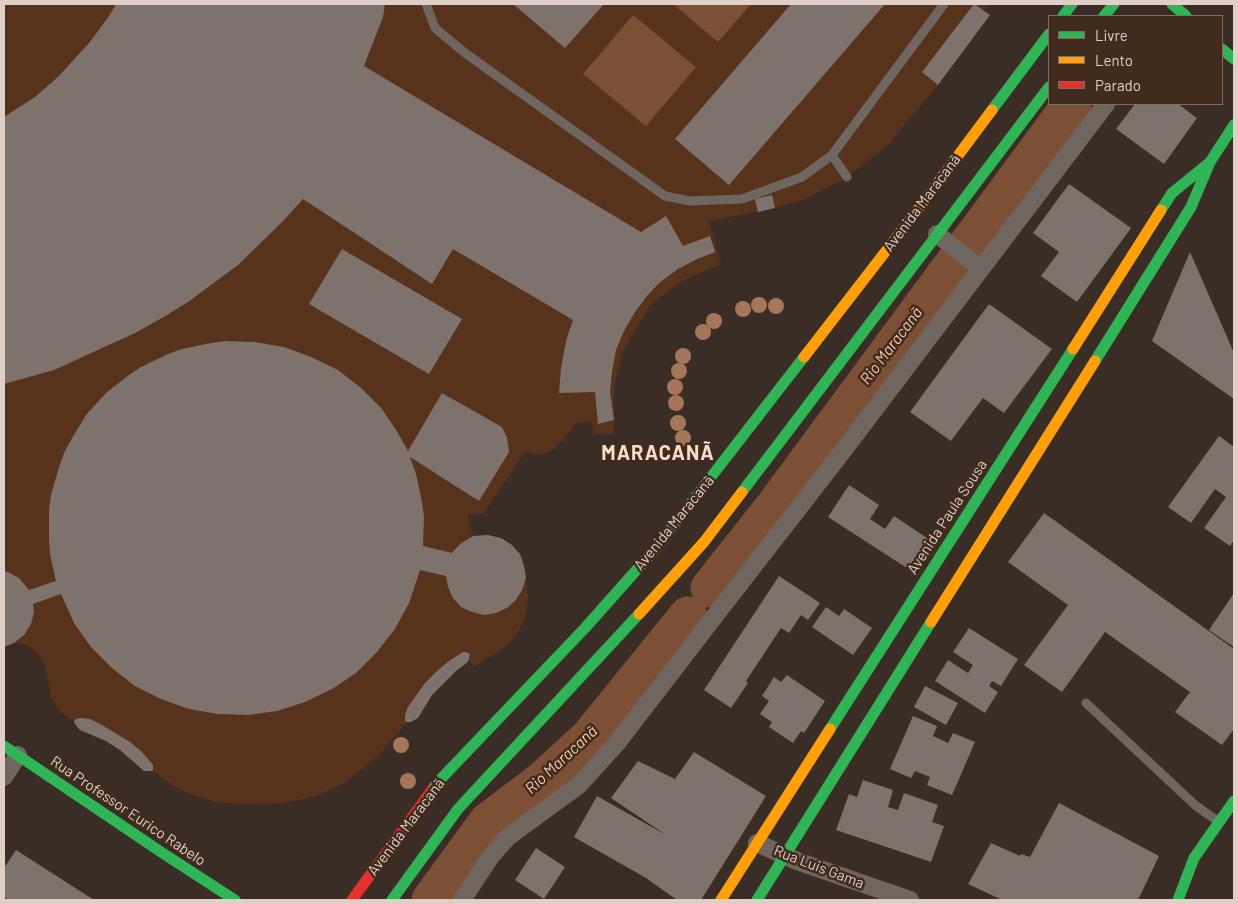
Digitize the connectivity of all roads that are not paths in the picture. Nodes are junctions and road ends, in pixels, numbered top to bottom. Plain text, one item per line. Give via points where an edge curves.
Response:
1 (426, 4) edge
2 (944, 4) edge
3 (1072, 4) edge
4 (1114, 4) edge
5 (1063, 15) edge
6 (1105, 15) edge
7 (1048, 35) edge
8 (1223, 50) edge
9 (1234, 59) edge
10 (1048, 88) edge
11 (1105, 105) edge
12 (1234, 125) edge
13 (832, 155) junction
14 (1210, 162) junction
15 (847, 177) dead end
16 (941, 237) junction
17 (975, 264) junction
18 (1078, 364) junction
19 (955, 558) junction
20 (1086, 703) dead end
21 (11, 750) edge
22 (4, 777) edge
23 (1233, 804) edge
24 (1219, 822) junction
25 (757, 843) junction
26 (785, 856) junction
27 (235, 900) edge
28 (352, 900) edge
29 (392, 900) edge
30 (462, 900) edge
31 (721, 900) edge
32 (757, 900) edge
33 (910, 900) edge
34 (1178, 900) edge

1 - 13 lane via 435,28 465,53 665,196 690,201 742,199 802,177
2 - 13 lane
3 - 5 street
4 - 6 street
7 - 28 street, Avenida Maracanã via 656,548 585,628 437,783
8 - 9 street
10 - 16 street, Avenida Maracanã
11 - 17 street
12 - 14 street, Avenida Paula Sousa
13 - 15 lane
14 - 18 street, Avenida Paula Sousa via 1192,207
14 - 18 street, Avenida Paula Sousa via 1172,193
16 - 17 street
16 - 29 street, Avenida Maracanã via 704,542 458,809
17 - 30 street via 836,460 618,743 579,785 508,837 491,856
18 - 19 street, Avenida Paula Sousa
18 - 19 street, Avenida Paula Sousa
19 - 25 street, Avenida Paula Sousa
19 - 26 street, Avenida Paula Sousa
20 - 24 lane via 1195,805
21 - 22 street
21 - 27 street, Rua Professor Eurico Rabelo
23 - 24 street
24 - 34 street via 1194,858
25 - 26 street, Rua Luis Gama
25 - 31 street, Avenida Paula Sousa
26 - 32 street, Avenida Paula Sousa
26 - 33 street, Rua Luis Gama

